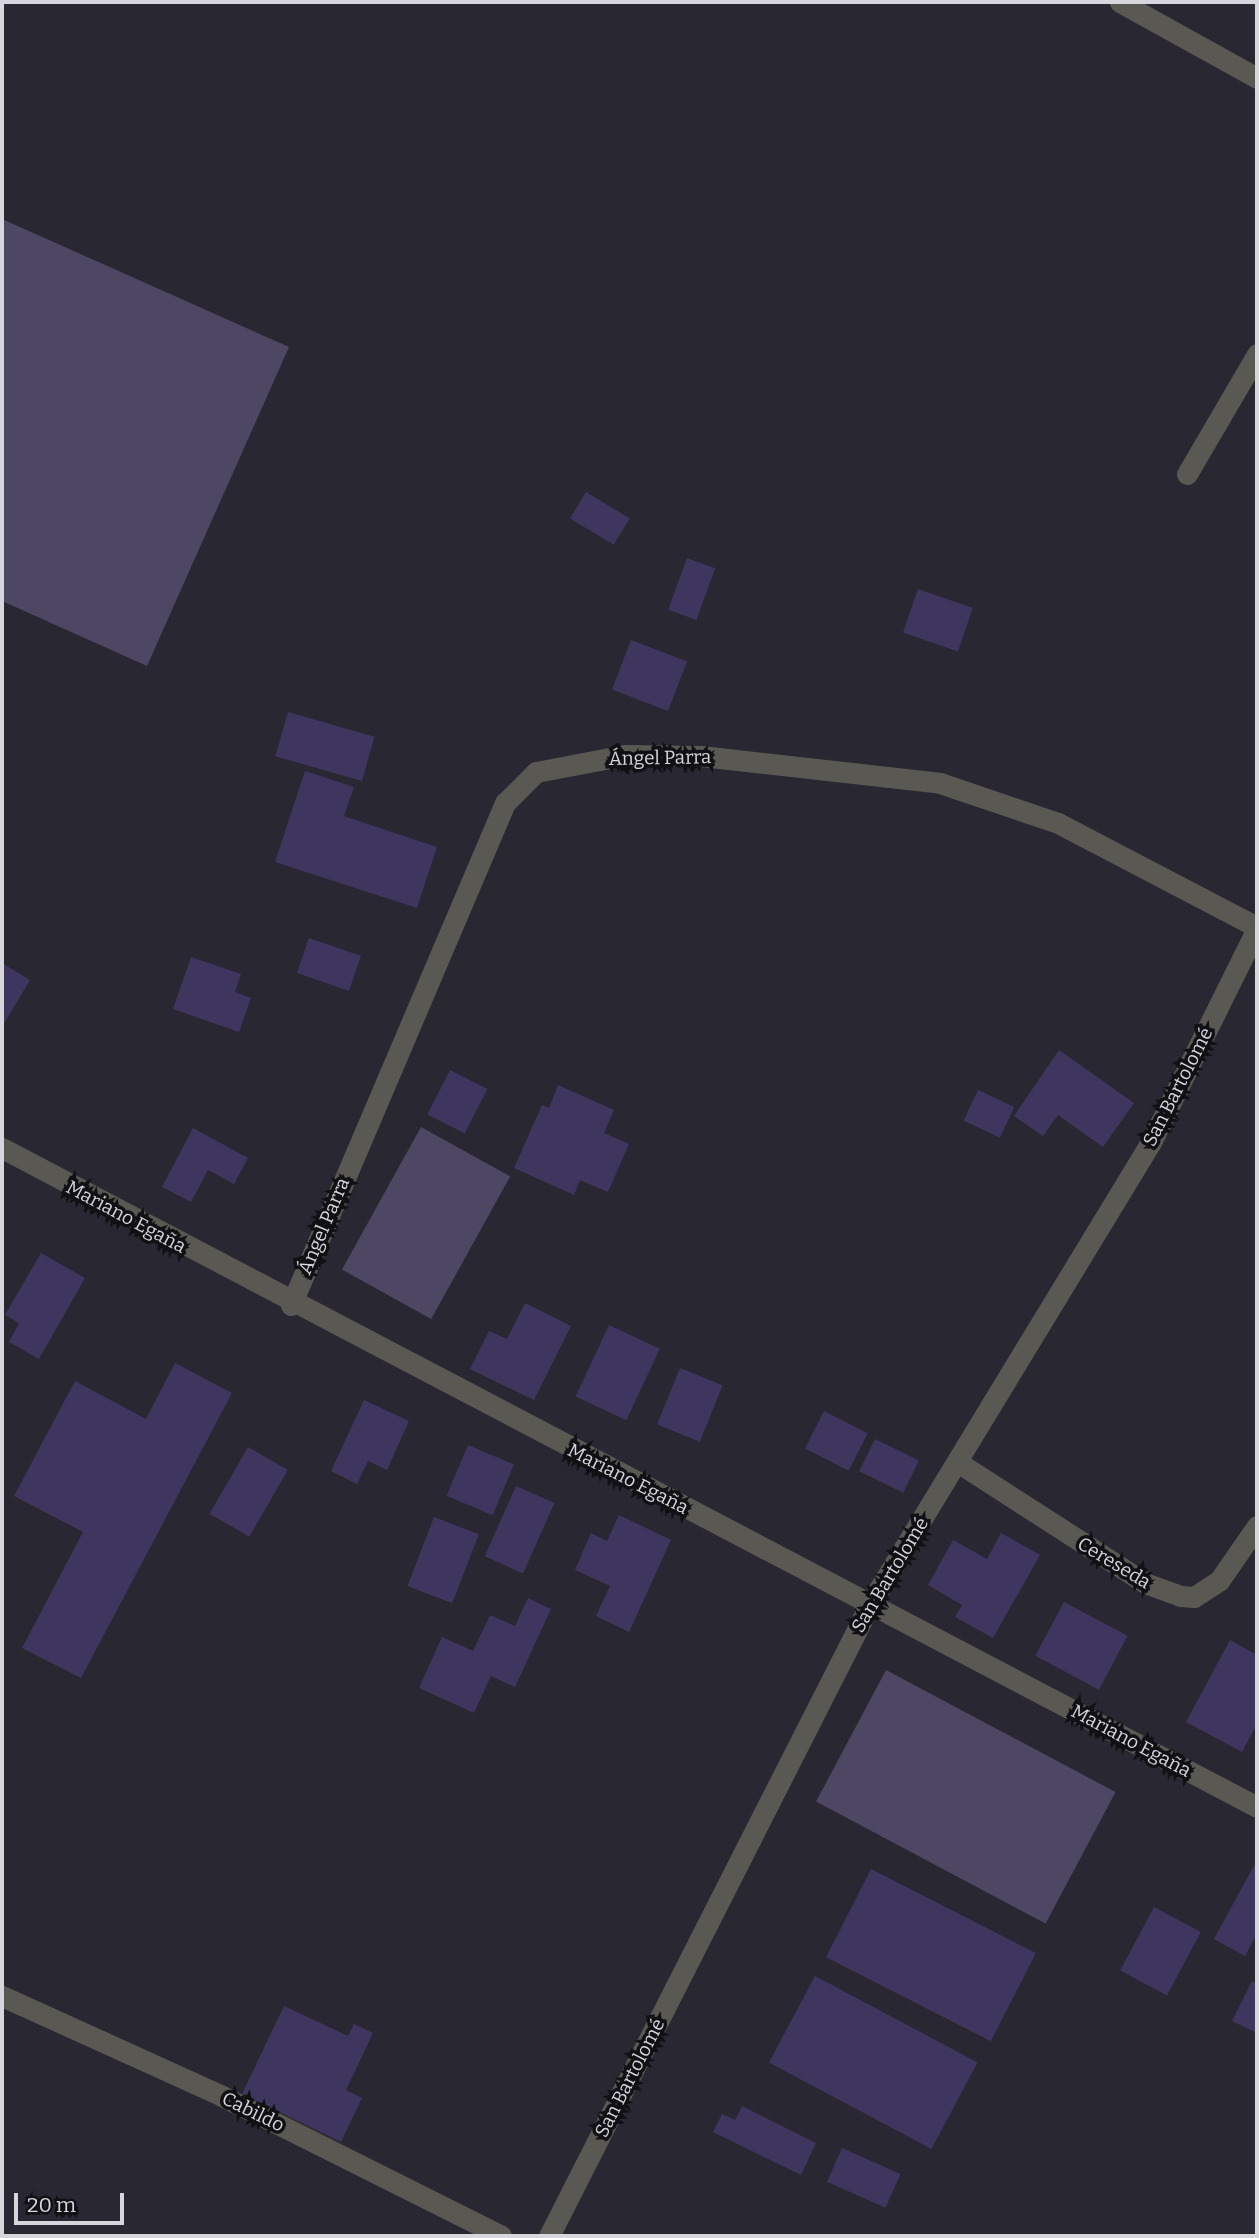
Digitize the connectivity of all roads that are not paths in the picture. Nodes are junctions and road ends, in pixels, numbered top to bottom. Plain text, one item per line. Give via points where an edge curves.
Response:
1 (1120, 2) edge
2 (1257, 78) edge
3 (1257, 354) edge
4 (1187, 474) dead end
5 (1257, 928) edge
6 (2, 1148) edge
7 (291, 1305) junction
8 (959, 1463) junction
9 (1257, 1526) edge
10 (870, 1604) junction
11 (1257, 1807) edge
12 (2, 1996) edge
13 (501, 2236) edge
14 (549, 2236) edge

1 - 2 street
3 - 4 street
5 - 7 street, Ángel Parra via 1058,823 940,783 701,756 626,755 536,772 505,803
5 - 8 street, San Bartolomé via 1151,1142
6 - 7 street, Mariano Egaña
7 - 10 street, Mariano Egaña
8 - 9 street, Cereseda via 1145,1583 1180,1596 1194,1597 1219,1581
8 - 10 street, San Bartolomé
10 - 11 street, Mariano Egaña
10 - 14 street, San Bartolomé
12 - 13 street, Cabildo via 222,2096

